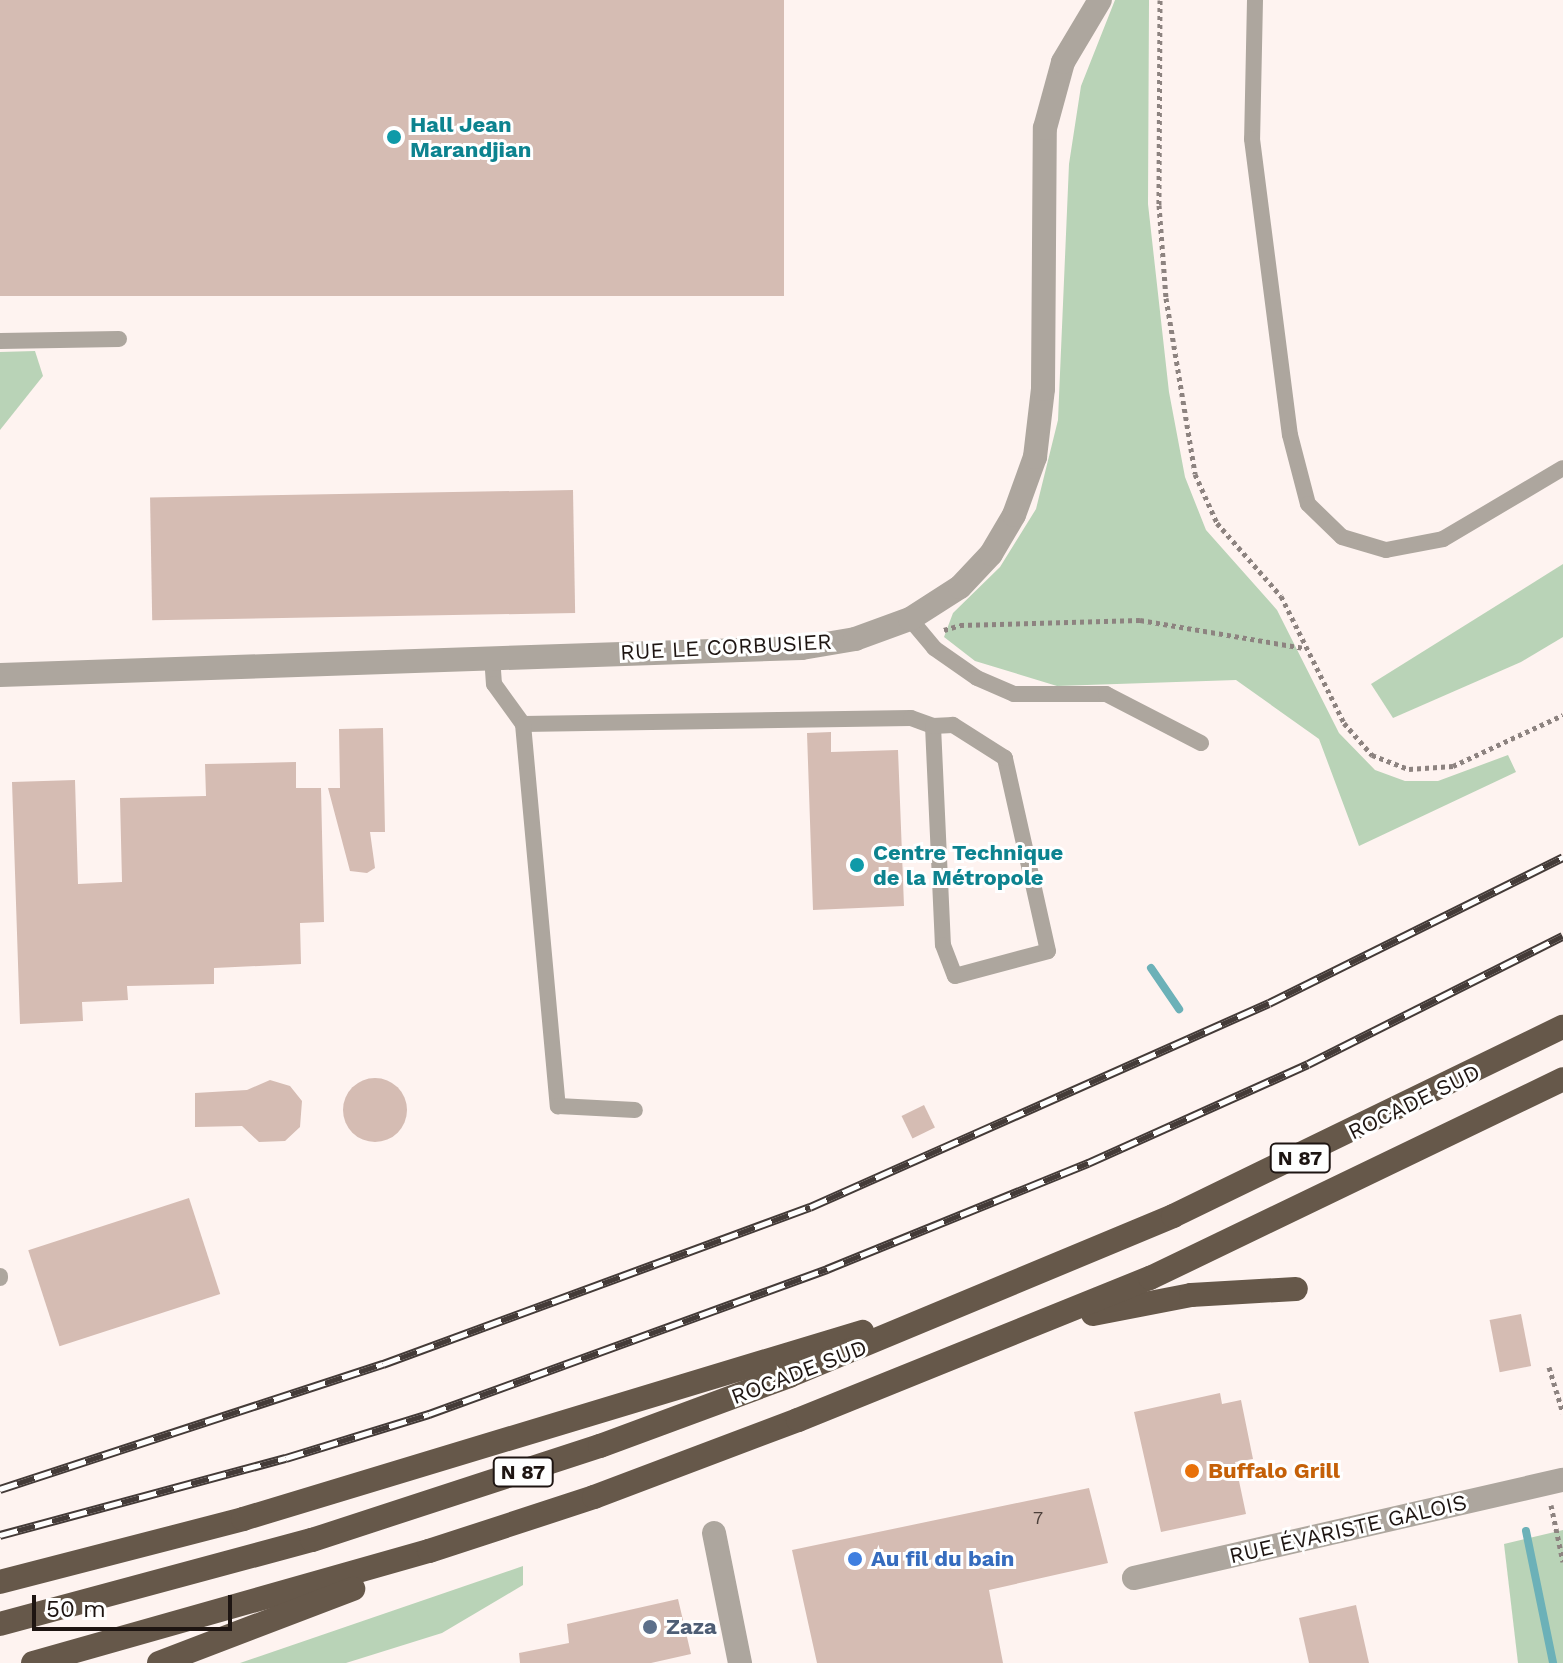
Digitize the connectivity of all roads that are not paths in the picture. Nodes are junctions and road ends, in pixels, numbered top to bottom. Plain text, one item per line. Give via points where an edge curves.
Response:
1 (1100, 0) edge
2 (1255, 0) edge
3 (119, 339) dead end
4 (0, 341) edge
5 (1563, 468) edge
6 (918, 628) junction
7 (492, 656) junction
8 (0, 675) edge
9 (523, 724) junction
10 (933, 726) junction
11 (1201, 743) dead end
12 (1563, 1027) edge
13 (1563, 1079) edge
14 (635, 1110) dead end
15 (1032, 1278) junction
16 (1296, 1289) dead end
17 (1040, 1325) junction
18 (1555, 1482) edge
19 (594, 1497) junction
20 (714, 1533) dead end
21 (1134, 1578) dead end
22 (0, 1582) edge
23 (0, 1624) edge
24 (33, 1663) edge
25 (159, 1663) edge
26 (740, 1663) edge

1 - 6 street, RUE LE CORBUSIER via 1063,62 1045,128 1043,389 1035,457 1014,515 991,554
2 - 5 lane via 1252,139 1290,435 1308,504 1342,537 1386,550 1443,539
3 - 4 lane
6 - 7 street, RUE LE CORBUSIER via 802,648
6 - 11 lane via 977,678 1014,694 1106,694
7 - 8 street, RUE LE CORBUSIER
7 - 9 lane via 494,684
9 - 10 lane via 911,718
9 - 14 lane via 558,1106
10 - 10 lane via 943,945 955,976 1048,951 1005,758 953,725
12 - 15 highway, ROCADE SUD / N 87 via 1336,1141
13 - 17 highway, ROCADE SUD / N 87 via 1330,1194
15 - 22 highway via 243,1519
15 - 23 highway, ROCADE SUD / N 87 via 789,1376 510,1477 312,1540
16 - 17 highway via 1191,1295
17 - 19 highway, ROCADE SUD / N 87
18 - 21 street, RUE ÉVARISTE GALOIS
19 - 24 highway, ROCADE SUD / N 87 via 278,1597
19 - 25 highway
20 - 26 street

